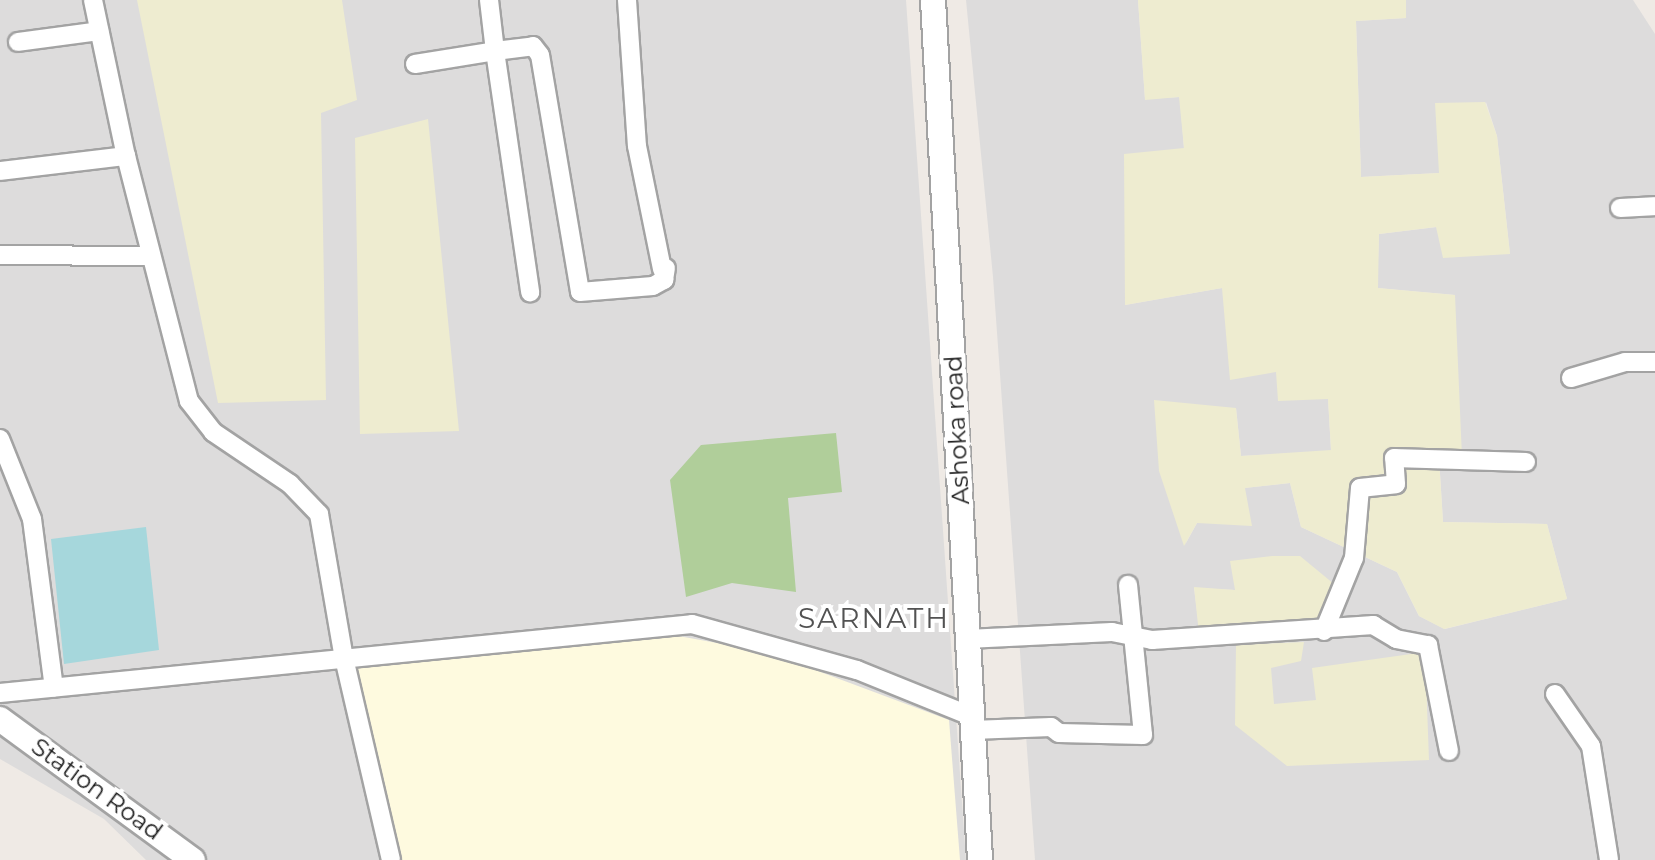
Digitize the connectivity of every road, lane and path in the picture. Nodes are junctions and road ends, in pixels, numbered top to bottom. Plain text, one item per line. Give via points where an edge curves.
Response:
1 (93, 0) edge
2 (489, 0) edge
3 (627, 0) edge
4 (933, 0) edge
5 (99, 31) junction
6 (18, 42) dead end
7 (495, 51) junction
8 (415, 64) dead end
9 (126, 156) junction
10 (0, 171) edge
11 (1655, 206) edge
12 (1620, 208) dead end
13 (0, 255) edge
14 (150, 256) junction
15 (530, 292) dead end
16 (1655, 362) edge
17 (1571, 378) dead end
18 (0, 439) edge
19 (1526, 462) dead end
20 (1128, 585) dead end
21 (1324, 631) junction
22 (1132, 637) junction
23 (967, 639) junction
24 (344, 658) junction
25 (54, 688) junction
26 (0, 693) edge
27 (1555, 694) dead end
28 (0, 719) edge
29 (971, 723) junction
30 (1449, 751) dead end
31 (193, 860) edge
32 (391, 860) edge
33 (980, 860) edge
34 (1609, 860) edge

1 - 5 street
2 - 7 street
3 - 7 street via 637,146 664,269 664,280 653,286 580,292 540,55 533,46
4 - 23 street, Ashoka road
5 - 6 street
5 - 9 street
7 - 8 street
7 - 15 street
9 - 10 street
9 - 14 street
11 - 12 street
13 - 14 street
14 - 24 street via 181,383 200,420 290,484 319,514
16 - 17 street via 1625,362
18 - 25 street via 32,519
19 - 21 street via 1394,458 1396,484 1360,488 1354,558
20 - 22 street
21 - 22 street
21 - 30 street via 1373,625 1396,639 1428,645
22 - 23 street via 1112,632
22 - 29 street via 1143,735
23 - 29 street, Ashoka road
24 - 25 street
24 - 29 street via 692,624 857,670
24 - 32 street
25 - 26 street
27 - 34 street via 1591,746
28 - 31 street, Station Road
29 - 33 street, Ashoka road

